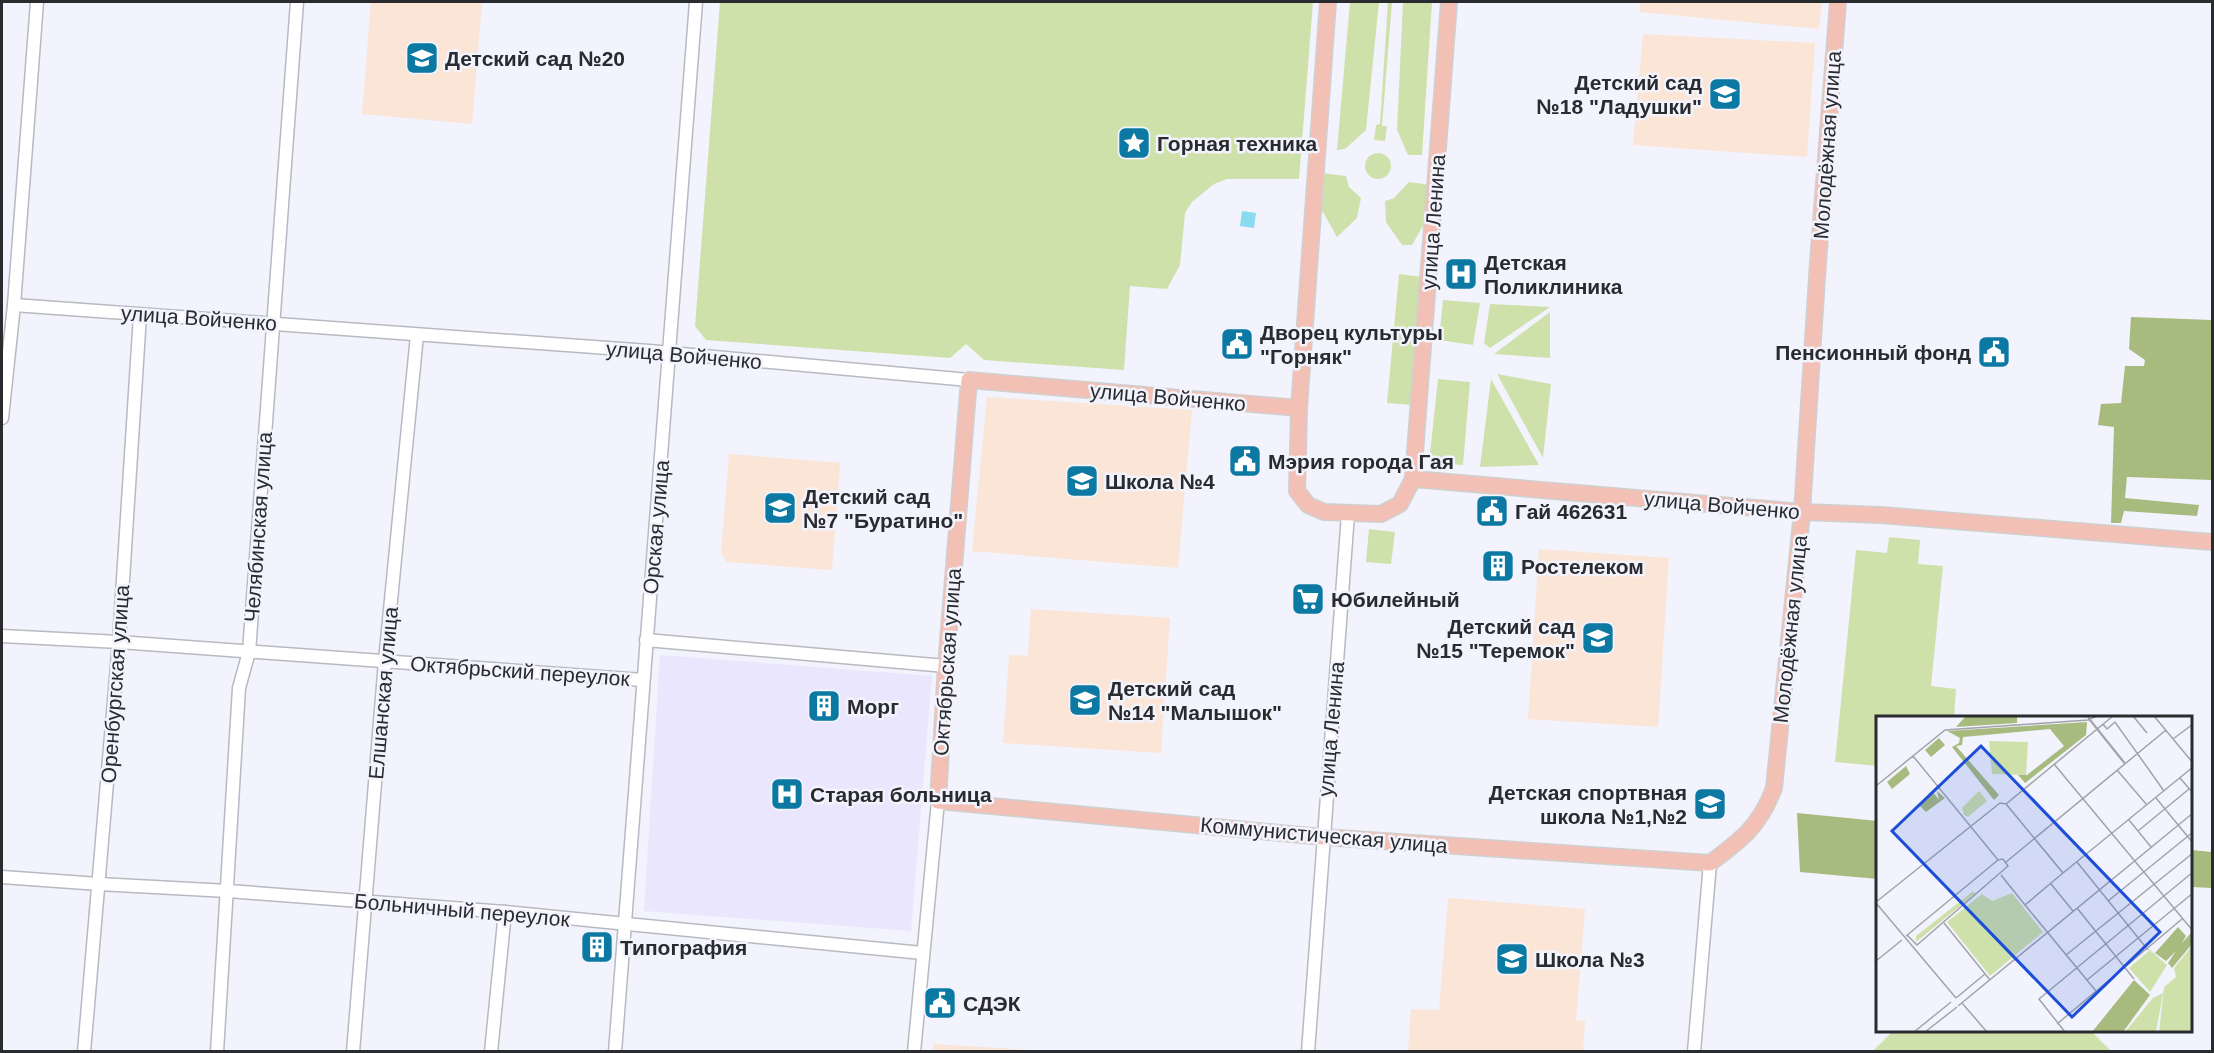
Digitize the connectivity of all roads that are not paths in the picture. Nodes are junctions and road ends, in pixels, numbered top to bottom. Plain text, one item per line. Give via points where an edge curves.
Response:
1 (38, 2) edge
2 (297, 2) edge
3 (696, 2) edge
4 (1328, 2) edge
5 (1449, 2) edge
6 (1838, 2) edge
7 (14, 305) junction
8 (140, 315) junction
9 (274, 323) junction
10 (417, 335) junction
11 (670, 353) junction
12 (969, 380) junction
13 (1299, 408) junction
14 (2, 418) edge
15 (1413, 479) junction
16 (1802, 512) junction
17 (1348, 514) junction
18 (2212, 542) edge
19 (2, 636) edge
20 (646, 640) junction
21 (119, 642) junction
22 (249, 652) junction
23 (385, 661) junction
24 (946, 666) junction
25 (643, 680) junction
26 (938, 801) junction
27 (1323, 837) junction
28 (1710, 863) junction
29 (2, 876) edge
30 (99, 884) junction
31 (228, 891) junction
32 (366, 902) junction
33 (505, 912) junction
34 (625, 926) junction
35 (922, 953) junction
36 (84, 1052) edge
37 (217, 1052) edge
38 (353, 1052) edge
39 (491, 1052) edge
40 (615, 1052) edge
41 (914, 1052) edge
42 (1308, 1052) edge
43 (1694, 1052) edge

1 - 7 street
2 - 9 street, Челябинская улица
3 - 11 street, Орская улица
4 - 13 main road
5 - 15 main road, улица Ленина
6 - 16 main road, Молодёжная улица
7 - 8 street, улица Войченко
7 - 14 street
8 - 9 street, улица Войченко
8 - 21 street, Оренбургская улица
9 - 10 street, улица Войченко
9 - 22 street, Челябинская улица
10 - 11 street, улица Войченко
10 - 23 street, Елшанская улица
11 - 12 street, улица Войченко
11 - 20 street, Орская улица
12 - 13 main road, улица Войченко
12 - 24 main road, Октябрьская улица
13 - 17 main road via 1297,491 1314,508
15 - 16 main road, улица Войченко
15 - 17 main road via 1400,504 1390,511
16 - 18 main road, улица Войченко via 1881,514
16 - 28 main road, Молодёжная улица via 1774,788 1766,810 1751,829
17 - 27 street, улица Ленина
19 - 21 street, Октябрьский переулок
20 - 24 street, Октябрьский переулок
20 - 25 street, Орская улица
21 - 22 street, Октябрьский переулок
21 - 30 street, Оренбургская улица
22 - 23 street, Октябрьский переулок
22 - 31 street, Челябинская улица via 239,688
23 - 25 street, Октябрьский переулок
23 - 32 street, Елшанская улица
24 - 26 main road, Октябрьская улица
25 - 34 street, Орская улица
26 - 27 main road, Коммунистическая улица
26 - 35 street, Октябрьская улица
27 - 28 main road, Коммунистическая улица
27 - 42 street, улица Ленина
28 - 43 street
29 - 30 street, Больничный переулок
30 - 31 street, Больничный переулок
30 - 36 street, Оренбургская улица
31 - 32 street, Больничный переулок
31 - 37 street, Челябинская улица
32 - 33 street, Больничный переулок
32 - 38 street, Елшанская улица
33 - 34 street, Больничный переулок
33 - 39 street
34 - 35 street, Больничный переулок
34 - 40 street, Орская улица
35 - 41 street, Октябрьская улица

